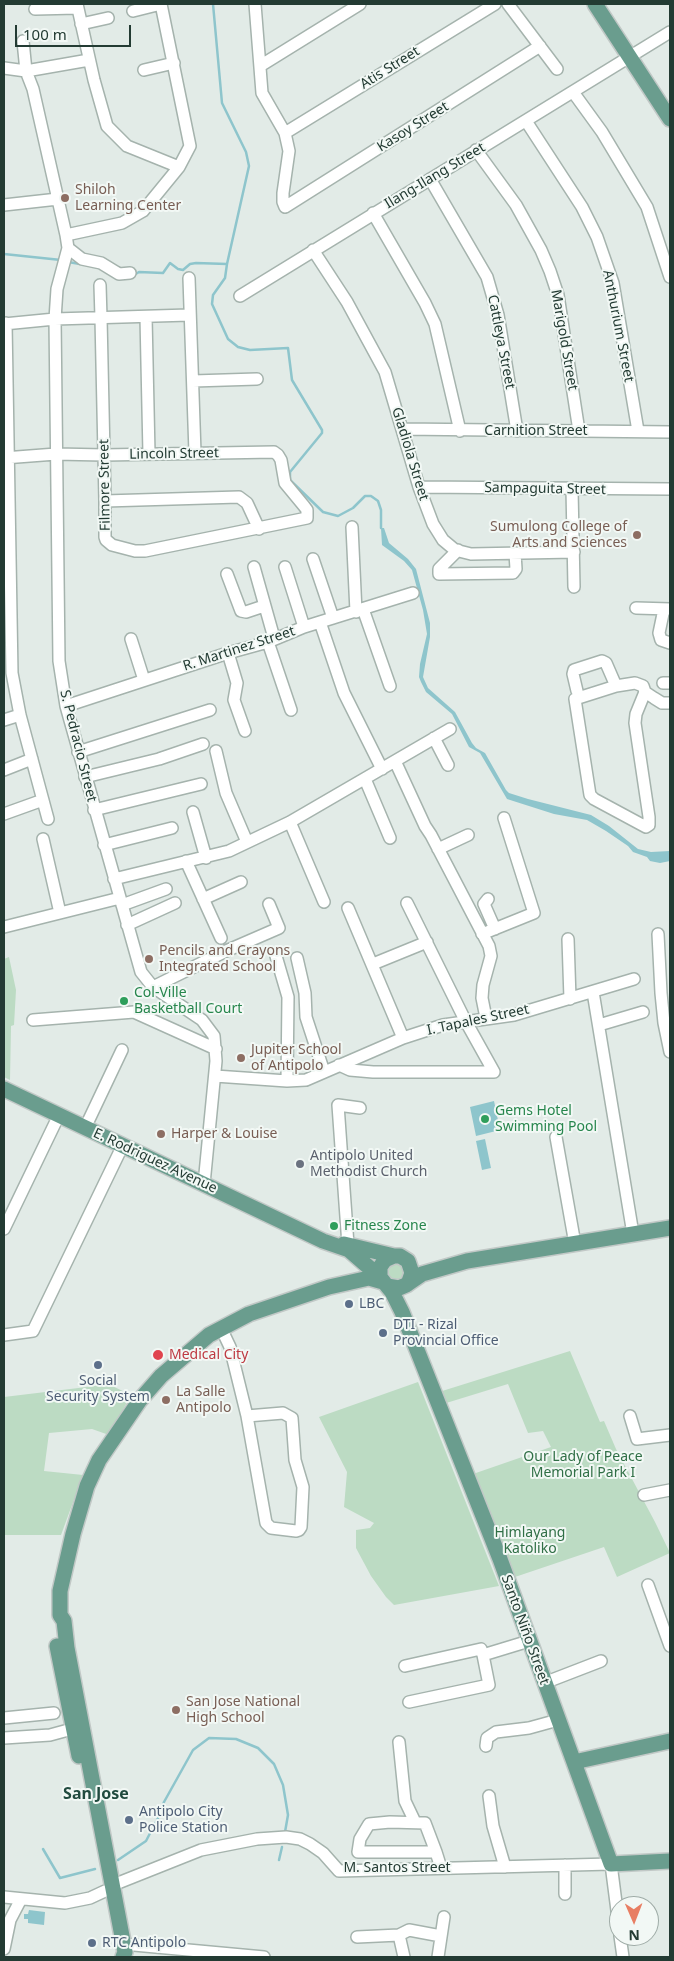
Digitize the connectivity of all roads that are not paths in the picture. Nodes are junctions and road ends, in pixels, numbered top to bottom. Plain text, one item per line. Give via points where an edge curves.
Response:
1 (161, 4) edge
2 (255, 4) edge
3 (360, 4) edge
4 (495, 4) edge
5 (508, 4) edge
6 (595, 4) edge
7 (77, 6) edge
8 (36, 9) dead end
9 (133, 11) dead end
10 (108, 18) dead end
11 (81, 24) junction
12 (670, 32) edge
13 (22, 41) dead end
14 (540, 46) junction
15 (630, 56) junction
16 (90, 60) junction
17 (174, 63) junction
18 (260, 66) junction
19 (4, 68) edge
20 (557, 69) dead end
21 (144, 70) dead end
22 (26, 72) junction
23 (573, 92) junction
24 (670, 119) edge
25 (526, 121) junction
26 (285, 133) junction
27 (476, 150) junction
28 (179, 166) junction
29 (430, 179) junction
30 (58, 199) junction
31 (4, 205) edge
32 (373, 213) junction
33 (66, 235) junction
34 (313, 250) junction
35 (67, 251) junction
36 (130, 273) dead end
37 (670, 277) edge
38 (189, 278) dead end
39 (100, 285) dead end
40 (240, 296) dead end
41 (190, 315) junction
42 (146, 316) junction
43 (101, 318) junction
44 (55, 319) junction
45 (5, 323) edge
46 (5, 368) edge
47 (257, 379) dead end
48 (193, 382) junction
49 (6, 413) edge
50 (402, 429) junction
51 (460, 430) junction
52 (517, 431) junction
53 (579, 431) junction
54 (638, 431) junction
55 (670, 432) edge
56 (194, 453) junction
57 (56, 454) junction
58 (149, 454) junction
59 (104, 455) junction
60 (6, 458) edge
61 (419, 487) junction
62 (572, 489) junction
63 (670, 489) edge
64 (105, 501) junction
65 (6, 502) edge
66 (301, 520) joint
67 (352, 527) dead end
68 (259, 529) junction
69 (458, 550) junction
70 (574, 552) junction
71 (516, 553) junction
72 (313, 558) dead end
73 (254, 567) dead end
74 (285, 567) dead end
75 (227, 574) dead end
76 (574, 587) dead end
77 (413, 593) dead end
78 (264, 606) junction
79 (636, 608) dead end
80 (667, 609) edge
81 (359, 610) junction
82 (333, 618) junction
83 (320, 622) junction
84 (304, 627) junction
85 (131, 639) dead end
86 (271, 640) junction
87 (670, 643) edge
88 (228, 653) junction
89 (8, 674) edge
90 (144, 680) junction
91 (390, 686) dead end
92 (616, 686) junction
93 (645, 692) junction
94 (576, 695) junction
95 (670, 703) edge
96 (66, 706) junction
97 (210, 710) dead end
98 (291, 710) dead end
99 (20, 715) junction
100 (4, 720) edge
101 (450, 729) dead end
102 (245, 731) dead end
103 (434, 738) junction
104 (203, 744) dead end
105 (216, 751) dead end
106 (78, 752) junction
107 (32, 759) junction
108 (395, 762) junction
109 (448, 765) dead end
110 (382, 769) junction
111 (4, 770) edge
112 (85, 777) junction
113 (365, 779) junction
114 (201, 784) dead end
115 (43, 800) junction
116 (94, 810) junction
117 (193, 812) dead end
118 (4, 814) edge
119 (504, 818) dead end
120 (48, 819) dead end
121 (290, 822) junction
122 (172, 828) dead end
123 (468, 835) dead end
124 (390, 838) dead end
125 (43, 839) dead end
126 (248, 842) junction
127 (104, 845) junction
128 (438, 848) junction
129 (206, 858) junction
130 (186, 862) junction
131 (114, 879) junction
132 (241, 882) dead end
133 (166, 889) dead end
134 (203, 899) junction
135 (488, 899) dead end
136 (121, 902) junction
137 (324, 902) dead end
138 (175, 903) dead end
139 (407, 903) dead end
140 (269, 904) dead end
141 (348, 908) dead end
142 (60, 913) junction
143 (127, 925) junction
144 (4, 927) edge
145 (495, 929) junction
146 (482, 934) junction
147 (658, 934) dead end
148 (221, 938) dead end
149 (568, 939) dead end
150 (427, 942) junction
151 (276, 956) dead end
152 (297, 958) dead end
153 (373, 964) junction
154 (634, 979) dead end
155 (153, 986) junction
156 (593, 992) junction
157 (570, 999) junction
158 (643, 1012) dead end
159 (486, 1018) junction
160 (33, 1020) dead end
161 (465, 1020) junction
162 (599, 1025) junction
163 (403, 1038) junction
164 (216, 1049) junction
165 (122, 1050) dead end
166 (670, 1052) edge
167 (339, 1066) junction
168 (324, 1072) junction
169 (215, 1076) junction
170 (288, 1081) junction
171 (4, 1089) edge
172 (360, 1108) dead end
173 (59, 1115) junction
174 (85, 1128) junction
175 (556, 1137) dead end
176 (123, 1146) junction
177 (204, 1184) junction
178 (670, 1228) edge
179 (4, 1229) edge
180 (307, 1233) junction
181 (633, 1234) junction
182 (575, 1244) junction
183 (348, 1245) junction
184 (467, 1261) junction
185 (386, 1270) junction
186 (407, 1284) junction
187 (402, 1312) junction
188 (221, 1328) junction
189 (4, 1335) edge
190 (247, 1416) junction
191 (630, 1416) dead end
192 (670, 1435) edge
193 (670, 1490) edge
194 (644, 1495) dead end
195 (648, 1585) dead end
196 (60, 1615) junction
197 (529, 1641) junction
198 (670, 1646) edge
199 (483, 1656) junction
200 (601, 1661) dead end
201 (405, 1666) dead end
202 (544, 1683) junction
203 (409, 1702) dead end
204 (54, 1713) dead end
205 (4, 1718) edge
206 (558, 1720) junction
207 (72, 1730) junction
208 (4, 1738) edge
209 (670, 1741) edge
210 (399, 1742) dead end
211 (486, 1746) dead end
212 (574, 1762) junction
213 (489, 1796) dead end
214 (415, 1822) junction
215 (436, 1852) junction
216 (670, 1861) edge
217 (611, 1864) junction
218 (565, 1865) junction
219 (505, 1867) junction
220 (441, 1868) junction
221 (109, 1888) junction
222 (565, 1894) dead end
223 (615, 1896) edge
224 (4, 1897) edge
225 (21, 1899) junction
226 (444, 1917) dead end
227 (399, 1935) junction
228 (441, 1936) junction
229 (357, 1937) dead end
230 (4, 1949) edge
231 (123, 1953) edge
232 (174, 1953) edge
233 (229, 1955) edge
234 (264, 1957) edge
235 (404, 1957) edge
236 (438, 1957) edge

1 - 9 street
1 - 17 street
2 - 18 street
3 - 18 street
4 - 26 street, Atis Street
5 - 14 street
6 - 15 main road
7 - 8 street
7 - 11 street
10 - 11 street
11 - 16 street
12 - 15 street, Ilang-Ilang Street
13 - 22 street
14 - 20 street
14 - 26 street, Kasoy Street via 285,207 283,193 289,151
15 - 23 street, Ilang-Ilang Street
15 - 24 main road
16 - 22 street
16 - 28 street via 107,126 127,146
17 - 21 street
17 - 28 street via 190,146
18 - 26 street via 262,93
19 - 22 street
22 - 30 street via 33,89
23 - 25 street, Ilang-Ilang Street
23 - 37 street via 647,207
25 - 27 street, Ilang-Ilang Street
25 - 54 street, Anthurium Street via 582,207 597,237 613,283
27 - 29 street, Ilang-Ilang Street
27 - 53 street, Marigold Street via 516,205 550,271 558,295
28 - 33 street via 143,212 122,223
29 - 32 street, Ilang-Ilang Street
29 - 52 street, Cattleya Street via 487,276 498,315
30 - 31 street
30 - 33 street
32 - 34 street, Ilang-Ilang Street
32 - 51 street via 435,324
33 - 35 street
34 - 40 street, Ilang-Ilang Street
34 - 50 street, Gladiola Street via 373,347 385,372
35 - 36 street via 82,259 101,263 119,274
35 - 44 street, S. Pedracio Street via 57,290
38 - 41 street
39 - 43 street, Filmore Street
41 - 42 street
41 - 48 street
42 - 43 street
42 - 58 street
43 - 44 street
43 - 59 street, Filmore Street
44 - 45 street
44 - 57 street, S. Pedracio Street
45 - 46 street
46 - 49 street
47 - 48 street
48 - 56 street
49 - 60 street
50 - 51 street, Carnition Street
50 - 61 street, Gladiola Street
51 - 52 street, Carnition Street
52 - 53 street, Carnition Street
53 - 54 street, Carnition Street
54 - 55 street, Carnition Street
56 - 58 street, Lincoln Street
56 - 66 street, Lincoln Street via 274,452 281,460 285,483 307,510 307,518
57 - 59 street, Lincoln Street
57 - 60 street, Lincoln Street
57 - 96 street, S. Pedracio Street via 59,661
58 - 59 street, Lincoln Street
59 - 64 street, Filmore Street
60 - 65 street
61 - 62 street, Sampaguita Street
61 - 69 street, Gladiola Street via 433,524 443,540
62 - 63 street, Sampaguita Street
62 - 70 street
64 - 68 street via 238,497 247,503
64 - 68 street, Filmore Street via 106,540 135,552
65 - 89 street
66 - 68 street, Filmore Street
67 - 81 street
69 - 71 street via 471,554
69 - 71 street via 439,569 439,574 513,573
70 - 71 street
70 - 76 street
72 - 82 street
73 - 78 street
74 - 84 street
75 - 78 street via 240,611
77 - 81 street, R. Martinez Street
78 - 86 street
79 - 80 street
80 - 87 street via 660,633 662,640
81 - 82 street, R. Martinez Street
81 - 91 street
82 - 83 street, R. Martinez Street
83 - 84 street, R. Martinez Street
83 - 110 street via 344,693
84 - 86 street, R. Martinez Street
85 - 90 street
86 - 88 street, R. Martinez Street
86 - 98 street
88 - 90 street, R. Martinez Street
88 - 102 street via 237,683 234,700
89 - 99 street
90 - 96 street, R. Martinez Street
92 - 93 street via 636,683
92 - 94 street
92 - 94 street via 604,661 573,666
93 - 94 street via 635,723 649,817 646,827 590,795
93 - 95 street via 662,703
96 - 106 street, S. Pedracio Street
97 - 106 street
99 - 100 street
99 - 107 street
101 - 103 street
103 - 108 street
103 - 109 street
104 - 112 street via 159,759
105 - 126 street via 226,793
106 - 112 street, S. Pedracio Street
107 - 111 street
107 - 115 street
108 - 110 street
108 - 128 street via 424,826
110 - 113 street
112 - 116 street, S. Pedracio Street
113 - 121 street
113 - 124 street
114 - 116 street
115 - 118 street
115 - 120 street
116 - 127 street, S. Pedracio Street
117 - 129 street
119 - 145 street via 534,913
121 - 126 street
121 - 137 street
122 - 127 street
123 - 128 street
125 - 142 street
126 - 129 street
127 - 131 street, S. Pedracio Street
128 - 146 street
129 - 130 street
130 - 131 street
130 - 134 street
131 - 136 street, S. Pedracio Street
132 - 134 street
133 - 136 street
134 - 148 street
135 - 145 street via 484,904
136 - 142 street
136 - 143 street, S. Pedracio Street
138 - 143 street
139 - 150 street
140 - 155 street via 280,928
141 - 153 street
142 - 144 street
143 - 155 street, S. Pedracio Street via 141,972
145 - 146 street
146 - 159 street via 491,956 483,985
147 - 166 street via 663,1008
149 - 157 street
150 - 153 street
150 - 161 street
151 - 170 street via 288,997
152 - 168 street via 305,993 306,1018
153 - 163 street
154 - 156 street, I. Tapales Street
155 - 164 street, S. Pedracio Street via 202,1020 214,1036
156 - 157 street, I. Tapales Street
156 - 162 street
157 - 159 street, I. Tapales Street via 514,1015
158 - 162 street
159 - 161 street, I. Tapales Street
160 - 164 street via 134,1012
161 - 163 street, I. Tapales Street
161 - 167 street via 494,1072 374,1072
162 - 181 street
163 - 167 street, I. Tapales Street
164 - 169 street, S. Pedracio Street
165 - 174 street
167 - 168 street, I. Tapales Street
168 - 170 street, I. Tapales Street via 306,1080
169 - 170 street, I. Tapales Street
169 - 177 street, S. Pedracio Street
171 - 173 main road, E. Rodriguez Avenue
172 - 183 street via 338,1105
173 - 174 main road, E. Rodriguez Avenue
173 - 179 street
174 - 176 main road, E. Rodriguez Avenue
175 - 182 street
176 - 177 main road, E. Rodriguez Avenue
176 - 189 street via 33,1331
177 - 180 main road, E. Rodriguez Avenue
178 - 181 main road
180 - 183 main road, E. Rodriguez Avenue
180 - 185 main road, E. Rodriguez Avenue
181 - 182 main road
182 - 184 main road
183 - 185 main road, E. Rodriguez Avenue
184 - 185 main road via 429,1261
184 - 186 main road via 422,1274
185 - 186 main road via 399,1288
185 - 186 main road, Santo Niño Street via 411,1265
185 - 187 main road, Santo Niño Street
185 - 188 main road via 249,1314
186 - 187 main road, Santo Niño Street via 402,1296
187 - 197 main road, Santo Niño Street
188 - 190 street via 230,1347
188 - 196 main road via 156,1381 99,1460 87,1486 73,1534 60,1591
190 - 190 street via 266,1523 271,1528 299,1530 303,1488 295,1460 292,1418 283,1413
191 - 192 street via 637,1439
193 - 194 street
195 - 198 street
196 - 207 main road via 54,1622
196 - 221 main road via 64,1621
197 - 199 street
197 - 202 main road, Santo Niño Street
199 - 201 street via 481,1649
199 - 203 street via 489,1685
200 - 202 street
202 - 206 main road, Santo Niño Street
204 - 205 street
206 - 211 street via 496,1732 487,1738
206 - 212 main road, Santo Niño Street
207 - 208 street
207 - 221 main road
209 - 212 main road
210 - 214 street via 405,1801
212 - 217 main road, Santo Niño Street
213 - 219 street via 493,1826
214 - 215 street via 425,1823
214 - 215 street via 369,1824 360,1839 358,1852
215 - 220 street
216 - 217 main road, M. Santos Street
217 - 218 street, M. Santos Street
217 - 223 street, Santo Niño Street
218 - 219 street, M. Santos Street
218 - 222 street
219 - 220 street, M. Santos Street
220 - 221 street, M. Santos Street via 339,1871 310,1844 286,1837 201,1850
221 - 225 street, M. Santos Street via 90,1898 65,1903
221 - 231 main road
224 - 225 street, M. Santos Street
225 - 230 street via 10,1920
226 - 228 street
227 - 228 street via 408,1930
227 - 229 street
227 - 235 street
228 - 236 street
231 - 232 street
232 - 233 street
233 - 234 street

